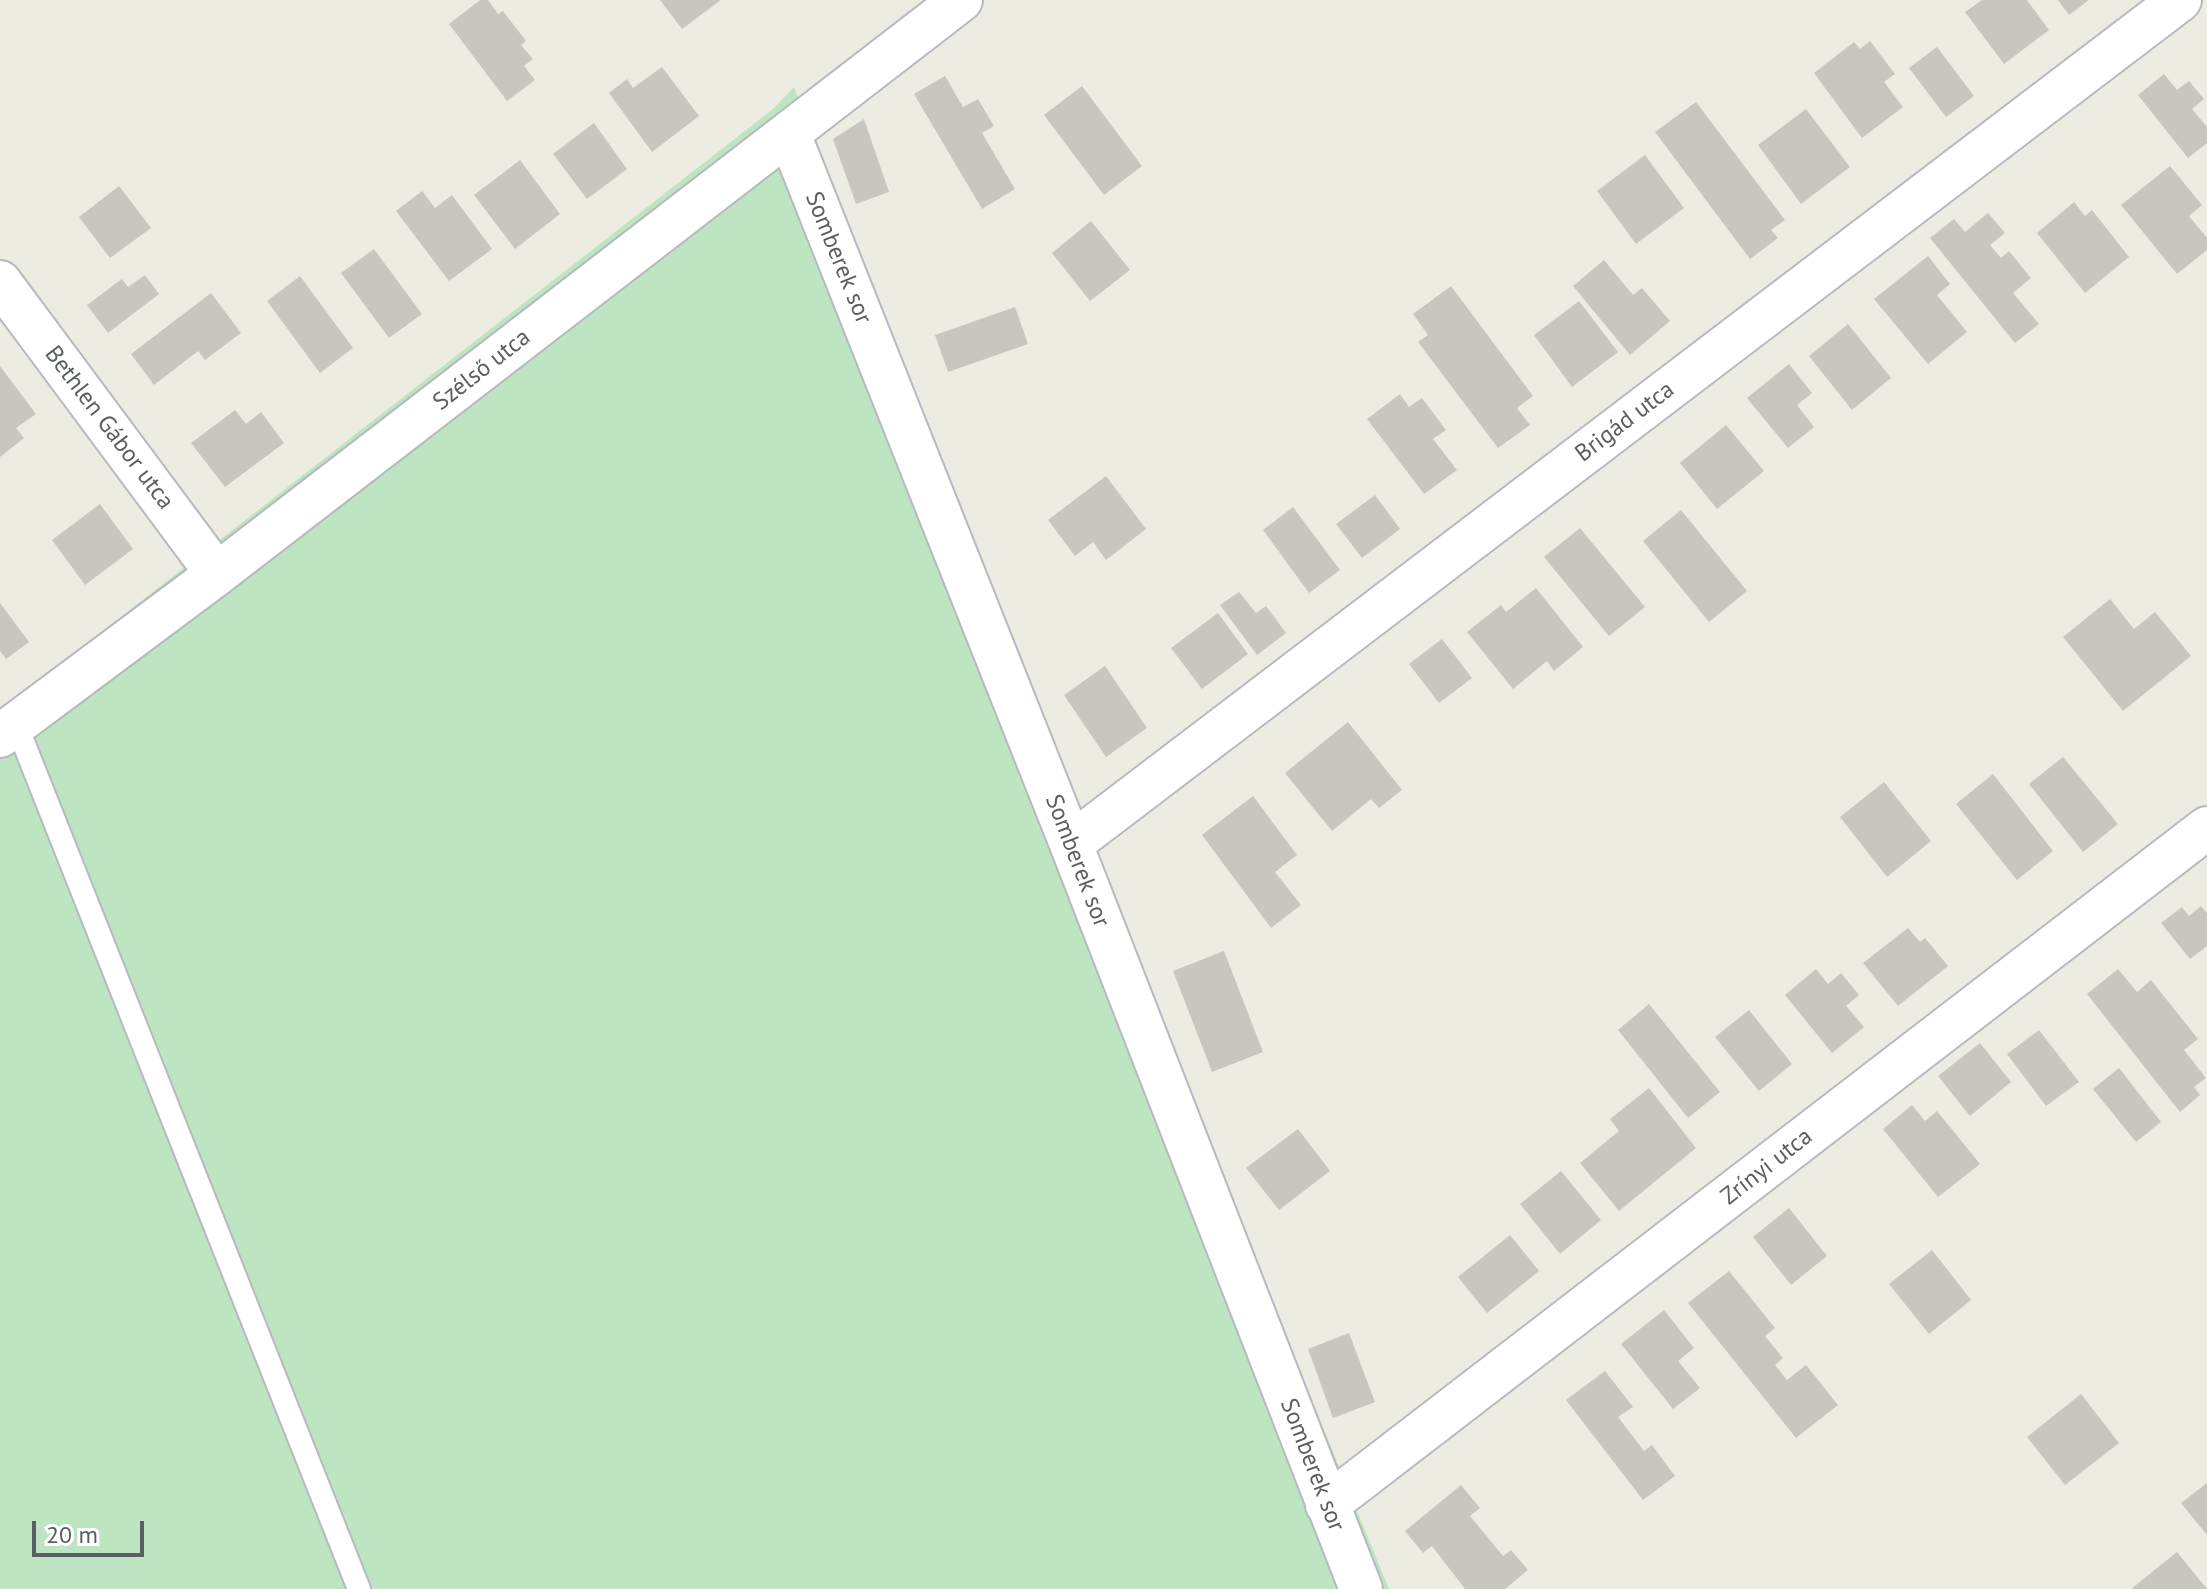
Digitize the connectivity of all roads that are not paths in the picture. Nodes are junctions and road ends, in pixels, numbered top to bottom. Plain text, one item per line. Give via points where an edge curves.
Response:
1 (961, 0) edge
2 (2180, 0) edge
3 (789, 134) junction
4 (0, 282) edge
5 (217, 574) junction
6 (8, 730) edge
7 (2207, 828) edge
8 (1071, 844) junction
9 (1327, 1505) junction
10 (359, 1589) edge
11 (1361, 1589) edge

1 - 3 street, Szélső utca
2 - 8 street, Brigád utca
3 - 5 street, Szélső utca
3 - 8 street, Somberek sor
4 - 5 street, Bethlen Gábor utca
5 - 6 street, Szélső utca
6 - 10 lane
7 - 9 street, Zrínyi utca
8 - 9 street, Somberek sor
9 - 11 street, Somberek sor

